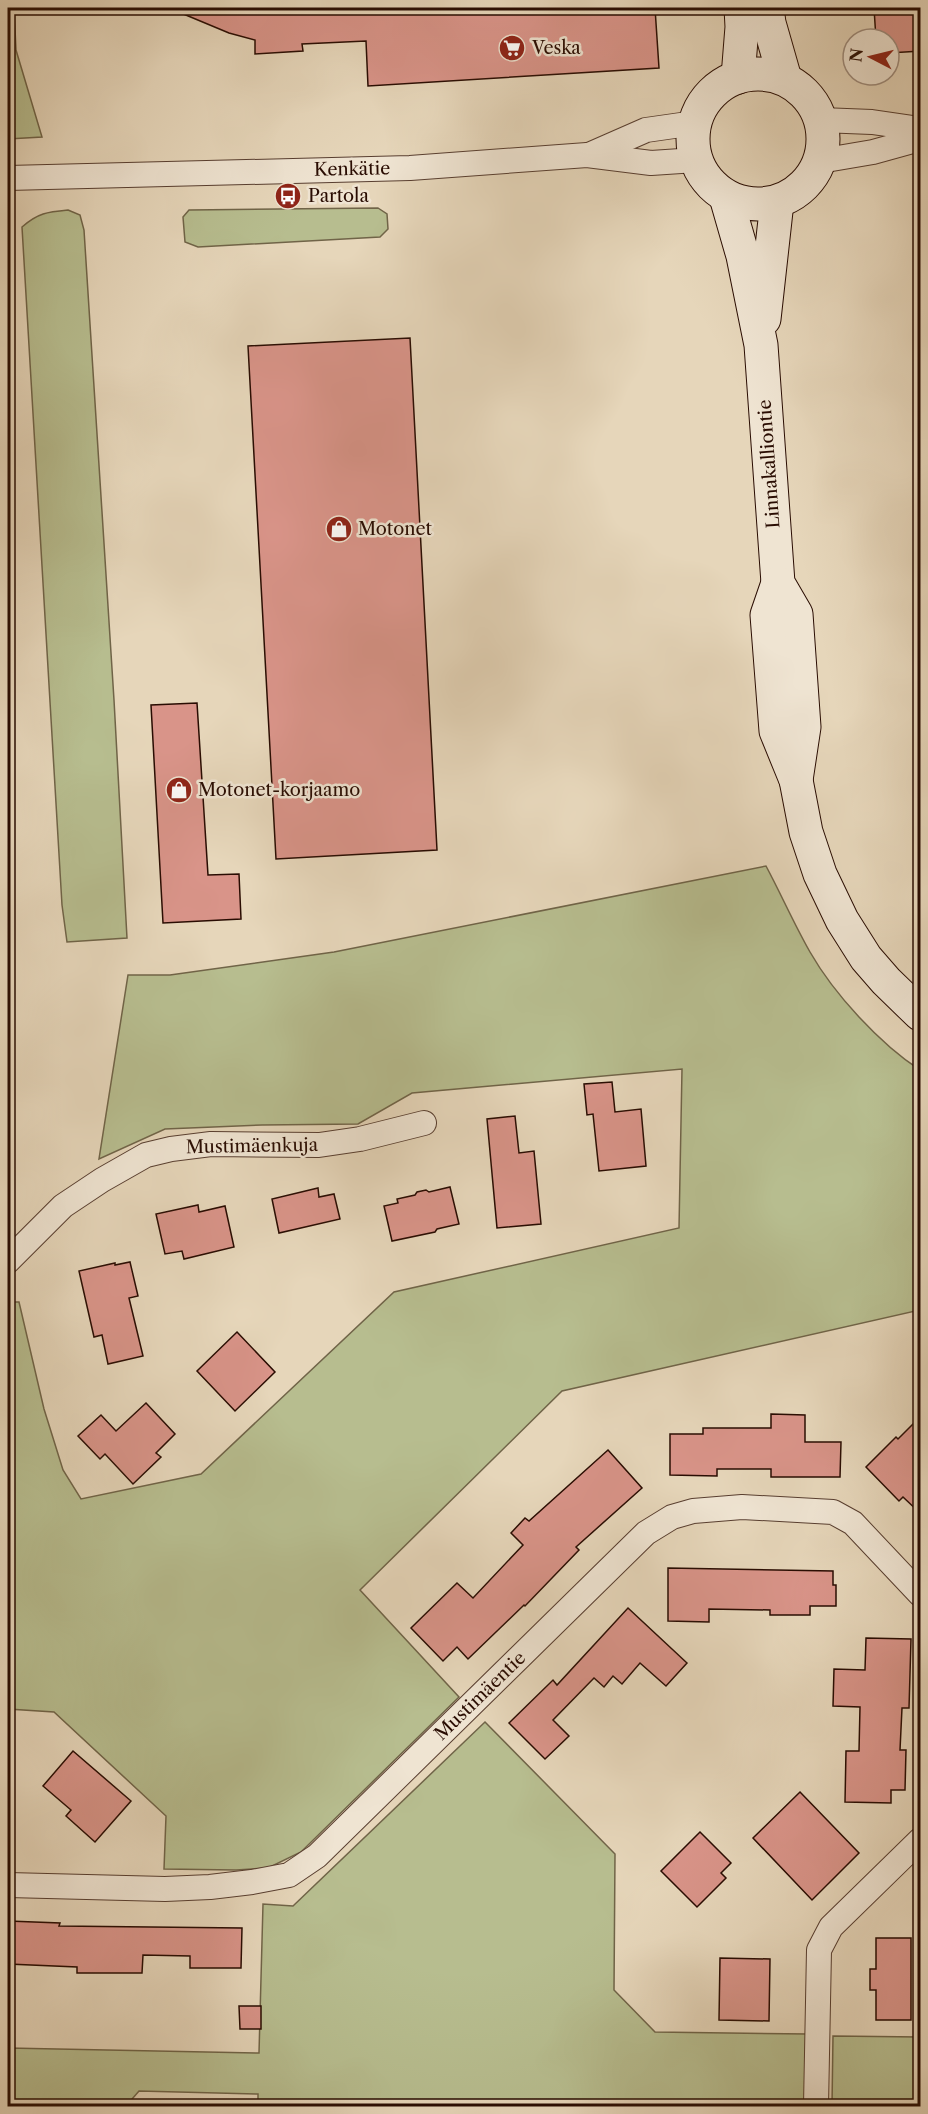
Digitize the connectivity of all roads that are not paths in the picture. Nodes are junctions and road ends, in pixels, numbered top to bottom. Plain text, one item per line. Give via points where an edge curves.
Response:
1 (741, 8) edge
2 (767, 8) edge
3 (738, 77) junction
4 (785, 79) junction
5 (822, 120) junction
6 (695, 123) junction
7 (921, 129) edge
8 (921, 139) edge
9 (587, 156) junction
10 (696, 160) junction
11 (820, 161) junction
12 (8, 178) edge
13 (726, 196) junction
14 (777, 202) junction
15 (761, 345) junction
16 (921, 1014) edge
17 (424, 1123) dead end
18 (8, 1261) edge
19 (921, 1594) edge
20 (921, 1840) edge
21 (8, 1885) edge
22 (816, 2106) edge

1 - 3 main road
2 - 4 main road
3 - 4 main road via 759,73
3 - 6 main road via 706,100
4 - 5 main road via 814,104
5 - 7 street
5 - 11 main road
6 - 9 street, Kenkätie via 646,130
6 - 10 main road
8 - 11 street
9 - 10 street, Kenkätie via 651,163
9 - 12 street, Kenkätie via 410,168
10 - 13 main road via 706,179
11 - 14 main road via 812,178 795,194
13 - 14 main road via 745,203
13 - 15 main road, Linnakalliontie
14 - 15 main road, Linnakalliontie
15 - 16 main road, Linnakalliontie via 778,583 796,614 804,727 796,780 806,832 842,920 873,966
17 - 18 street, Mustimäenkuja via 319,1145 211,1144 146,1155 63,1206
19 - 21 street, Mustimäentie via 853,1523 833,1512 742,1508 672,1516 646,1533 317,1856 289,1875 165,1889
20 - 22 street via 831,1928 819,1950

